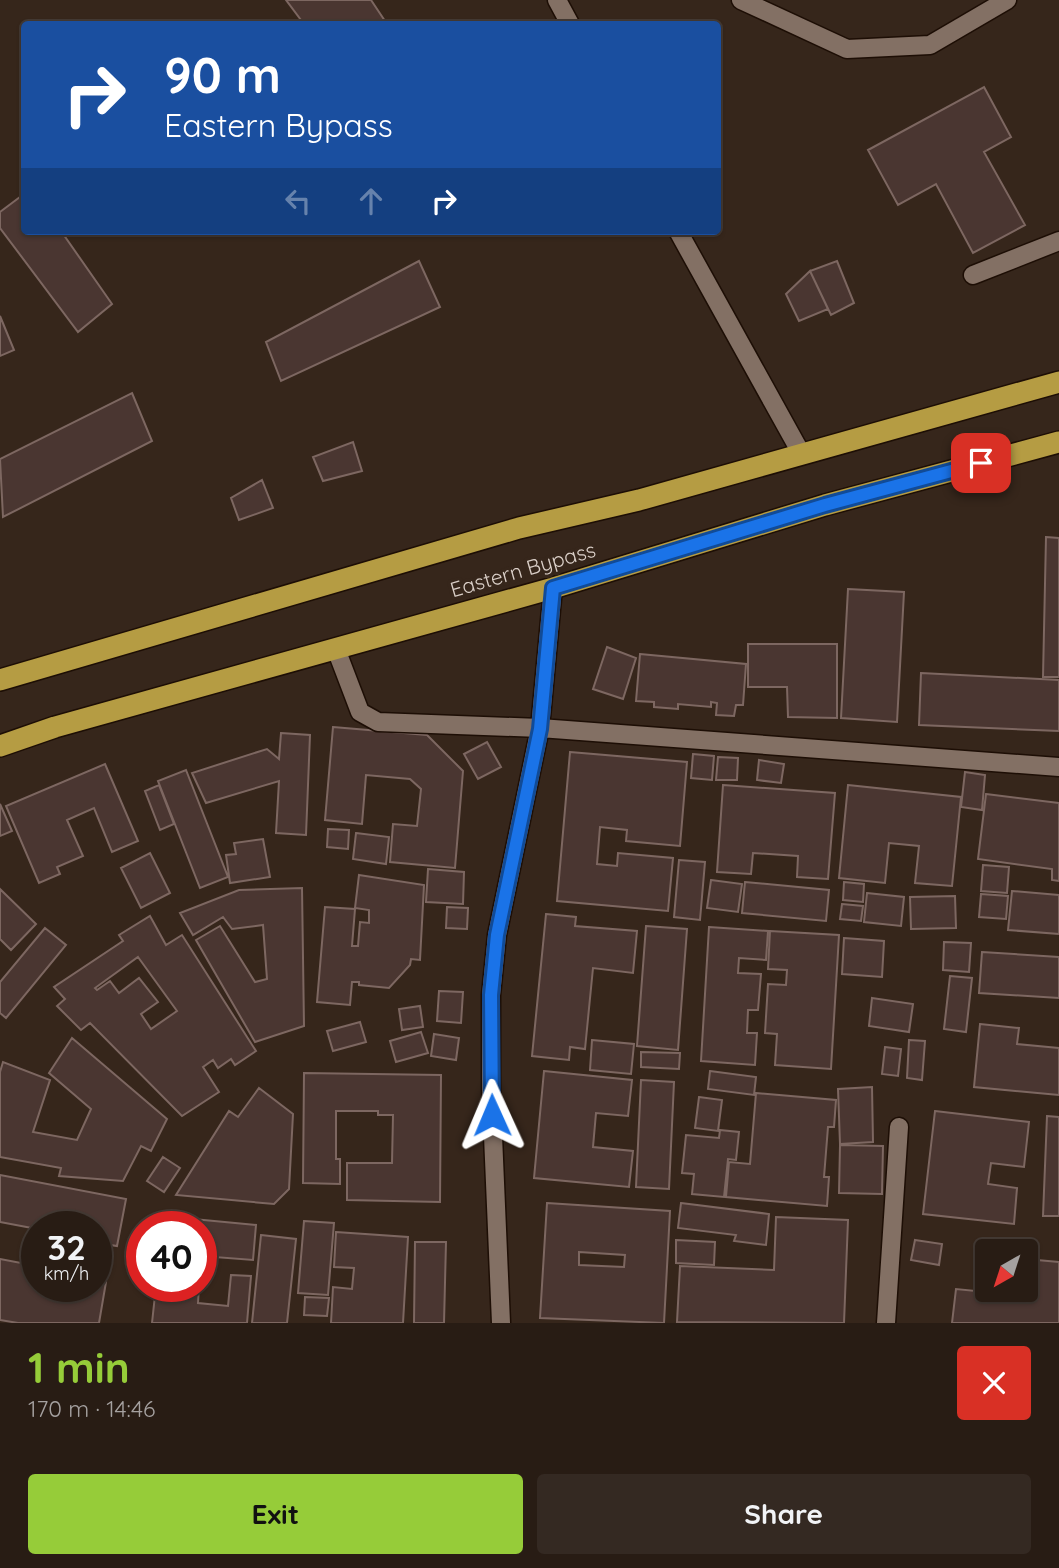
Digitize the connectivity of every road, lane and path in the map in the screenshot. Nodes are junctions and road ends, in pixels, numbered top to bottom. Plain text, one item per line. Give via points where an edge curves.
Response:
1 (557, 0) edge
2 (741, 0) edge
3 (1007, 0) edge
4 (568, 21) edge
5 (680, 235) edge
6 (1059, 241) edge
7 (974, 275) dead end
8 (1059, 382) edge
9 (1059, 442) edge
10 (802, 453) junction
11 (553, 588) junction
12 (336, 649) junction
13 (0, 680) edge
14 (540, 729) junction
15 (0, 746) edge
16 (1059, 767) edge
17 (899, 1127) dead end
18 (501, 1323) edge
19 (886, 1323) edge

1 - 4 street
2 - 3 street via 847,49 930,45
5 - 10 street
6 - 7 street
8 - 10 highway, Eastern Bypass
9 - 11 highway, Eastern Bypass via 825,505
10 - 13 highway, Eastern Bypass via 639,500 519,528
11 - 12 highway, Eastern Bypass
11 - 14 street
12 - 14 street via 360,712 367,719
12 - 15 highway, Eastern Bypass
14 - 16 street
14 - 18 street via 497,935 491,995
17 - 19 street

